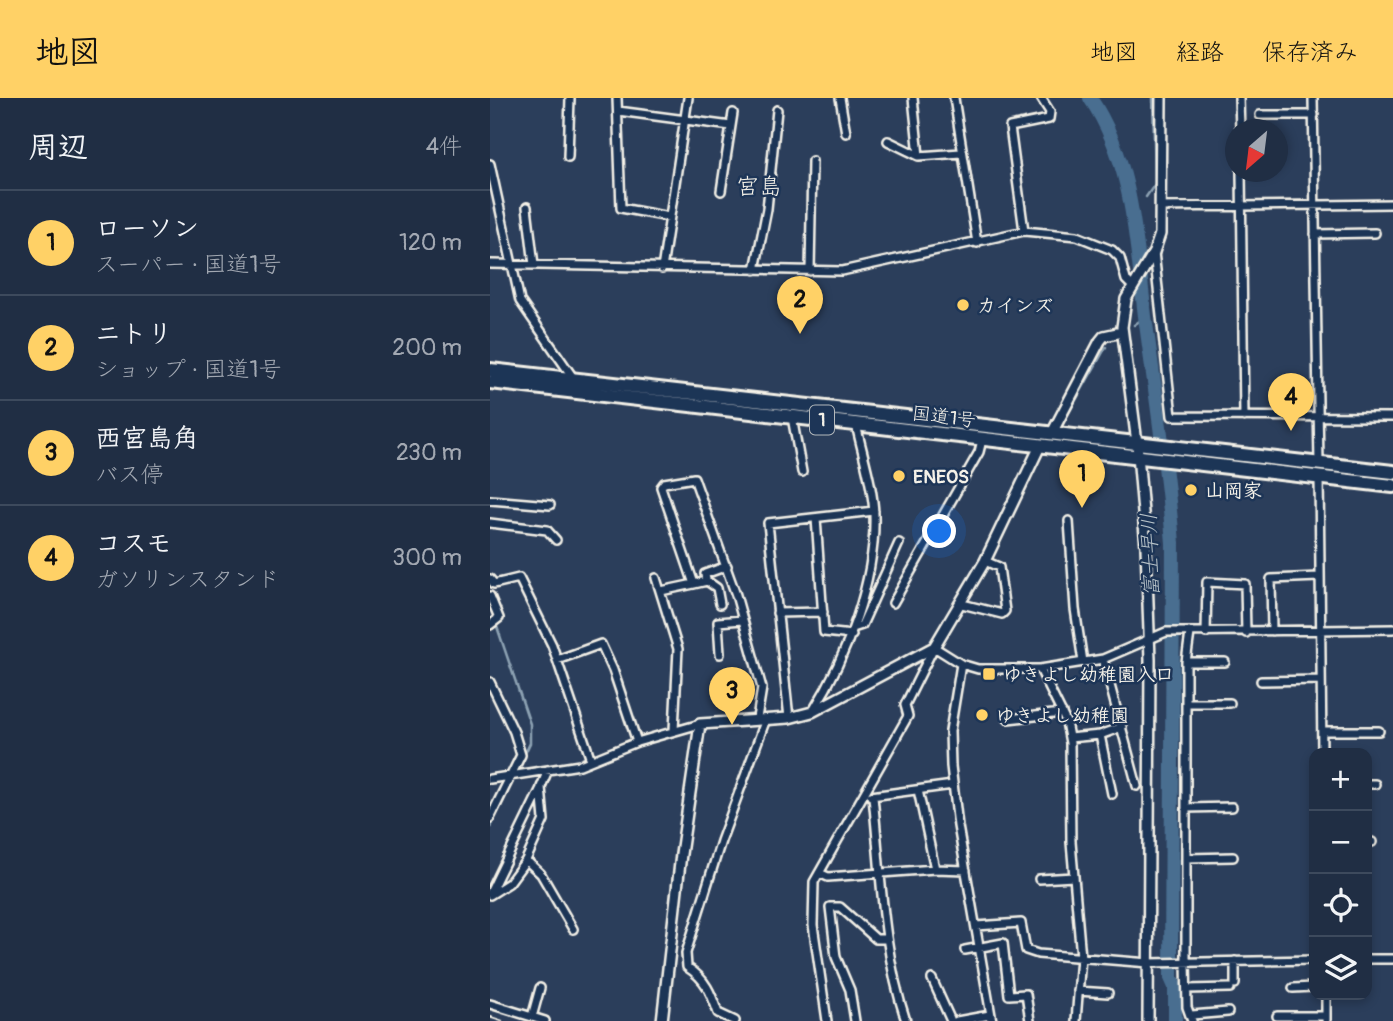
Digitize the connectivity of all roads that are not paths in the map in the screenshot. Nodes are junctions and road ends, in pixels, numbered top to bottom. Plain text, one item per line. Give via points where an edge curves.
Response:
1 (570, 98) edge
2 (617, 98) edge
3 (688, 98) edge
4 (840, 98) edge
5 (913, 98) edge
6 (954, 98) edge
7 (1041, 98) edge
8 (1161, 98) edge
9 (1239, 98) edge
10 (1313, 98) edge
11 (777, 110) dead end
12 (618, 111) junction
13 (733, 113) dead end
14 (1259, 115) dead end
15 (1314, 115) junction
16 (1240, 119) edge
17 (685, 121) junction
18 (731, 126) junction
19 (846, 133) dead end
20 (888, 141) dead end
21 (961, 153) junction
22 (919, 156) junction
23 (568, 158) dead end
24 (812, 161) dead end
25 (490, 164) edge
26 (1241, 182) edge
27 (721, 191) dead end
28 (1393, 204) edge
29 (1315, 205) junction
30 (527, 207) dead end
31 (1241, 207) junction
32 (1160, 208) junction
33 (669, 217) junction
34 (1024, 231) junction
35 (1375, 233) dead end
36 (1315, 234) junction
37 (977, 243) junction
38 (1152, 256) junction
39 (490, 264) edge
40 (512, 265) junction
41 (534, 265) junction
42 (662, 269) junction
43 (755, 270) junction
44 (810, 271) junction
45 (1130, 287) junction
46 (1122, 332) junction
47 (490, 370) edge
48 (574, 379) junction
49 (490, 382) edge
50 (792, 417) junction
51 (1244, 417) junction
52 (1319, 417) junction
53 (1393, 417) edge
54 (856, 424) junction
55 (1052, 433) junction
56 (982, 440) junction
57 (1138, 443) junction
58 (1040, 446) junction
59 (1153, 452) junction
60 (1139, 457) junction
61 (1319, 470) junction
62 (802, 472) dead end
63 (1393, 472) edge
64 (1393, 486) edge
65 (490, 500) edge
66 (550, 505) dead end
67 (873, 511) junction
68 (816, 518) junction
69 (1069, 521) dead end
70 (490, 523) edge
71 (556, 540) dead end
72 (899, 543) dead end
73 (985, 561) junction
74 (727, 566) junction
75 (1319, 577) junction
76 (656, 578) dead end
77 (490, 579) edge
78 (706, 581) junction
79 (694, 584) junction
80 (661, 592) junction
81 (490, 596) edge
82 (893, 603) dead end
83 (720, 604) dead end
84 (962, 604) junction
85 (823, 612) junction
86 (777, 613) junction
87 (742, 620) junction
88 (490, 625) edge
89 (1393, 629) edge
90 (1320, 630) junction
91 (1272, 631) junction
92 (853, 632) junction
93 (1187, 633) junction
94 (1206, 633) junction
95 (1246, 633) junction
96 (1149, 640) junction
97 (934, 647) junction
98 (720, 654) dead end
99 (1103, 659) junction
100 (557, 660) junction
101 (1186, 662) junction
102 (1225, 662) dead end
103 (1083, 663) junction
104 (961, 664) junction
105 (1040, 669) junction
106 (1321, 680) junction
107 (1261, 681) dead end
108 (490, 682) edge
109 (1230, 702) dead end
110 (1186, 703) junction
111 (812, 712) junction
112 (1062, 713) junction
113 (761, 718) junction
114 (789, 718) junction
115 (1008, 719) dead end
116 (700, 724) junction
117 (1122, 727) junction
118 (674, 730) junction
119 (1322, 731) junction
120 (1379, 731) dead end
121 (1100, 735) junction
122 (1069, 737) junction
123 (637, 742) junction
124 (1322, 748) edge
125 (591, 760) junction
126 (1150, 766) junction
127 (1132, 767) junction
128 (548, 770) junction
129 (513, 774) junction
130 (490, 779) edge
131 (953, 785) junction
132 (1137, 786) dead end
133 (541, 787) junction
134 (918, 790) junction
135 (1112, 794) dead end
136 (862, 796) junction
137 (873, 796) junction
138 (1232, 807) dead end
139 (1186, 808) junction
140 (490, 818) edge
141 (1233, 857) dead end
142 (1186, 858) junction
143 (526, 860) junction
144 (935, 869) junction
145 (966, 870) junction
146 (819, 873) junction
147 (882, 875) junction
148 (1074, 877) junction
149 (1039, 879) dead end
150 (490, 894) edge
151 (976, 926) junction
152 (573, 929) dead end
153 (887, 939) junction
154 (980, 946) junction
155 (965, 950) dead end
156 (1081, 957) junction
157 (1372, 959) edge
158 (1393, 959) edge
159 (1309, 960) edge
160 (1235, 961) junction
161 (1154, 962) junction
162 (1184, 963) junction
163 (932, 979) dead end
164 (1309, 987) edge
165 (540, 988) dead end
166 (1293, 988) dead end
167 (1187, 989) junction
168 (1078, 990) junction
169 (1108, 993) dead end
170 (1326, 1000) edge
171 (490, 1004) edge
172 (1228, 1012) dead end
173 (1277, 1016) dead end
174 (532, 1017) junction
175 (991, 1018) edge
176 (1192, 1018) edge
177 (1326, 1019) edge
178 (545, 1021) edge
179 (662, 1021) edge
180 (735, 1021) edge
181 (827, 1021) edge
182 (855, 1021) edge
183 (906, 1021) edge
184 (951, 1021) edge
185 (957, 1021) edge
186 (1030, 1021) edge
187 (1076, 1021) edge
188 (1149, 1021) edge

1 - 23 street
2 - 12 street
3 - 17 street
4 - 19 street
5 - 22 street
6 - 21 street
7 - 34 street via 1049,119 1010,127
8 - 32 street
9 - 16 street
10 - 15 street
11 - 43 street via 767,209
12 - 17 street
12 - 33 street via 621,208
13 - 18 street
14 - 15 street
15 - 29 street
17 - 18 street
17 - 33 street
18 - 27 street
20 - 22 street
21 - 22 street
21 - 37 street
24 - 44 street
25 - 40 street
26 - 31 street
28 - 29 street
29 - 31 street
29 - 36 street
30 - 41 street
31 - 32 street
31 - 51 street
32 - 38 street via 1160,234
33 - 42 street
34 - 37 street
34 - 45 street via 1077,236 1112,250 1120,258
35 - 36 street
36 - 52 street
37 - 44 street via 842,271
38 - 45 street
38 - 51 street via 1172,416
39 - 40 street
40 - 41 street
40 - 48 street via 520,301
41 - 42 street
42 - 43 street
43 - 44 street
45 - 46 street
46 - 55 street via 1100,341
46 - 57 street
47 - 48 highway, 国道1号 / 1
48 - 55 highway, 国道1号 / 1
49 - 50 highway, 国道1号 / 1
50 - 54 highway, 国道1号 / 1
50 - 62 street
51 - 52 street
52 - 53 street
52 - 61 street
54 - 56 highway, 国道1号 / 1
54 - 67 street
55 - 57 highway, 国道1号 / 1
56 - 58 highway, 国道1号 / 1
56 - 82 street
57 - 59 highway, 国道1号 / 1
57 - 60 street
58 - 60 highway, 国道1号 / 1
58 - 73 street
59 - 60 highway, 国道1号 / 1
59 - 61 highway, 国道1号 / 1 via 1174,461
59 - 61 highway, 国道1号 / 1 via 1172,447
60 - 96 street
61 - 63 highway, 国道1号 / 1
61 - 64 highway, 国道1号 / 1
61 - 75 street
65 - 66 street
67 - 68 street
67 - 92 street via 872,545
68 - 85 street
68 - 86 street via 768,523
69 - 103 street via 1074,609
70 - 71 street via 547,530
72 - 92 street via 862,625
73 - 84 street
73 - 84 street via 999,567 1005,611
74 - 78 street via 705,574
74 - 79 street via 694,478 664,483 661,491
74 - 87 street
75 - 90 street
75 - 91 street via 1271,579
76 - 80 street
77 - 100 street via 494,584 519,578
78 - 79 street
78 - 83 street via 717,588
79 - 80 street
80 - 118 street via 678,649
81 - 88 street via 498,619
84 - 97 street
85 - 86 street
85 - 92 street via 824,632
86 - 114 street
87 - 98 street via 718,622
87 - 113 street via 762,688
89 - 90 street
90 - 91 street
90 - 106 street
91 - 95 street
92 - 111 street via 834,677
93 - 94 street
93 - 96 street via 1159,633
93 - 101 street
94 - 95 street
94 - 95 street via 1207,582 1245,584
96 - 99 street
96 - 126 street
97 - 104 street
97 - 111 street
97 - 136 street via 905,705 908,716
99 - 103 street
99 - 117 street
100 - 123 street via 601,644
100 - 125 street
101 - 102 street
101 - 110 street
103 - 105 street
104 - 105 street via 978,669
104 - 131 street via 950,731
105 - 112 street
106 - 107 street
106 - 119 street
108 - 129 street via 519,744 521,755
109 - 110 street
110 - 139 street
111 - 114 street
112 - 115 street
112 - 122 street
113 - 114 street
113 - 116 street
113 - 180 street via 686,953 687,967 713,993 718,1013
116 - 118 street
116 - 179 street
117 - 121 street
117 - 127 street
118 - 123 street
119 - 120 street
119 - 124 street
121 - 122 street
121 - 135 street
122 - 148 street
123 - 125 street
125 - 128 street
126 - 127 street
126 - 161 street
127 - 132 street
128 - 129 street
128 - 133 street
129 - 130 street
129 - 140 street
131 - 134 street
131 - 145 street
133 - 143 street via 544,820
133 - 150 street
134 - 137 street
134 - 144 street
136 - 137 street
136 - 146 street
137 - 147 street
138 - 139 street
139 - 142 street
141 - 142 street
142 - 162 street
143 - 150 street via 509,883
143 - 152 street via 541,874
144 - 145 street
144 - 147 street
145 - 151 street
146 - 147 street via 828,877
146 - 181 street via 811,897
147 - 153 street
148 - 149 street
148 - 156 street
151 - 154 street
151 - 156 street via 1021,923 1027,950
153 - 182 street via 876,939 840,906 830,907 835,957 850,990
153 - 183 street
154 - 155 street
154 - 175 street
154 - 186 street via 1003,943 1009,995 1026,995
156 - 161 street
156 - 168 street
157 - 158 street
159 - 160 street
160 - 162 street
160 - 167 street via 1233,986
161 - 162 street
161 - 188 street
162 - 167 street
163 - 184 street
164 - 166 street
165 - 174 street
167 - 176 street
168 - 169 street
168 - 187 street
170 - 177 street
171 - 174 street
172 - 176 street
173 - 177 street
174 - 178 street
175 - 185 street

